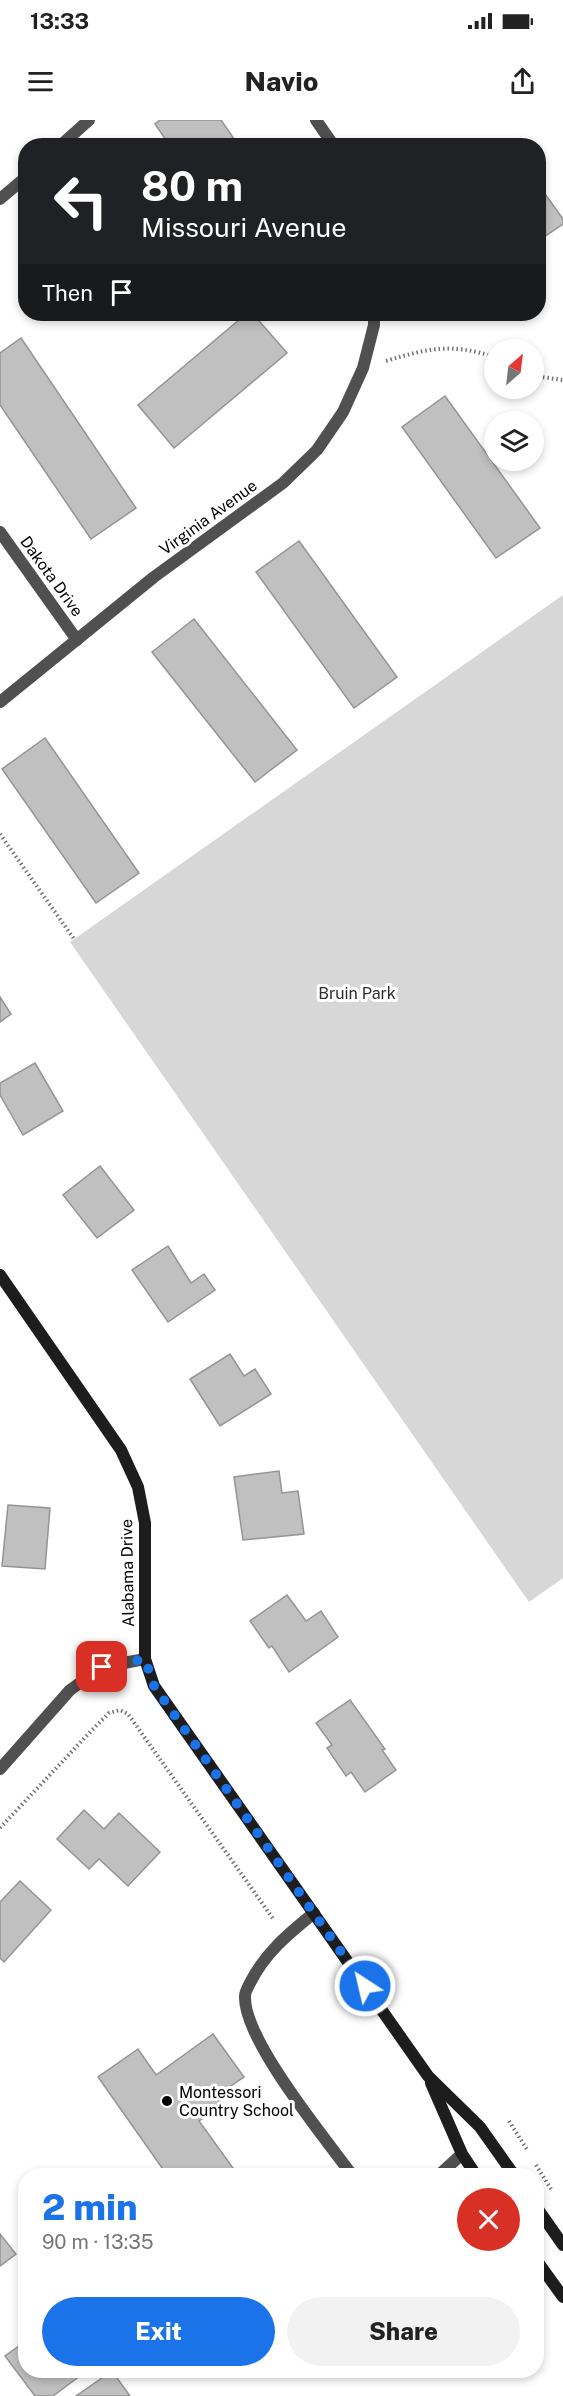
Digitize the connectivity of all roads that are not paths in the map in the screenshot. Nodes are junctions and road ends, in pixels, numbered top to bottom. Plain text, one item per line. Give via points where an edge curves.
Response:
1 (89, 120) edge
2 (316, 120) edge
3 (69, 138) edge
4 (328, 138) edge
5 (18, 184) edge
6 (0, 200) edge
7 (374, 321) edge
8 (0, 532) edge
9 (77, 640) junction
10 (0, 702) edge
11 (0, 1275) edge
12 (145, 1659) junction
13 (0, 1769) edge
14 (314, 1913) junction
15 (428, 2076) junction
16 (462, 2154) junction
17 (347, 2168) edge
18 (447, 2168) edge
19 (471, 2168) edge
20 (509, 2168) edge
21 (544, 2218) edge
22 (563, 2245) edge
23 (544, 2271) edge
24 (563, 2297) edge

1 - 3 street
2 - 4 street
5 - 6 street
7 - 9 street, Virginia Avenue via 363,368 343,412 317,450 283,483 154,577
8 - 9 street, Dakota Drive
9 - 10 street, Virginia Avenue
11 - 12 street, Alabama Drive via 121,1450 138,1487 145,1523
12 - 13 street via 102,1667 70,1690
12 - 14 street, Alabama Drive via 154,1686
14 - 15 street, Alabama Drive
14 - 17 street via 279,1942 259,1966 244,1995 251,2028 283,2081
15 - 16 street, Alabama Drive
15 - 20 street, Alabama Drive via 480,2127
16 - 18 street
16 - 19 street, Alabama Drive
21 - 22 street
23 - 24 street

